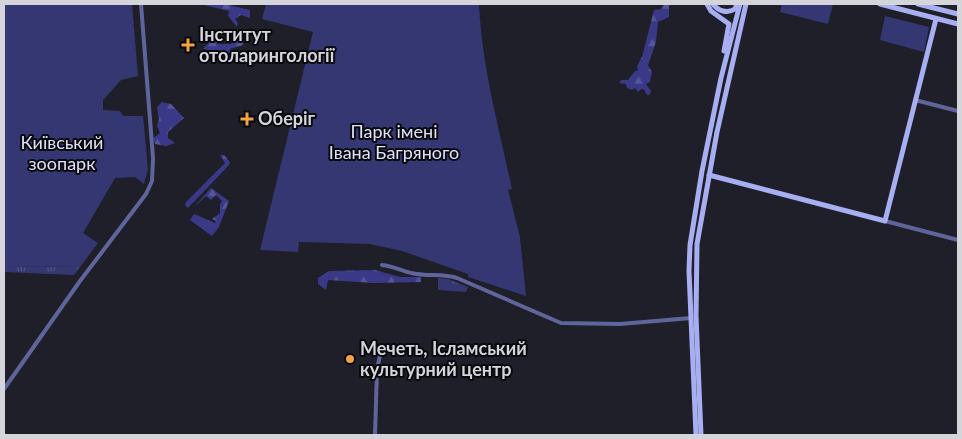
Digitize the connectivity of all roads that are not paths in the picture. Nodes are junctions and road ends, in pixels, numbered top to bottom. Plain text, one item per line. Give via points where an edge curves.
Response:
1 (141, 4) edge
2 (706, 4) edge
3 (713, 4) edge
4 (738, 4) edge
5 (746, 4) edge
6 (880, 4) edge
7 (918, 4) edge
8 (958, 14) edge
9 (936, 19) junction
10 (958, 24) edge
11 (721, 78) junction
12 (916, 100) junction
13 (958, 111) edge
14 (708, 175) junction
15 (885, 221) junction
16 (958, 240) edge
17 (382, 265) dead end
18 (691, 318) junction
19 (380, 355) dead end
20 (4, 389) edge
21 (375, 435) edge
22 (696, 435) edge
23 (701, 435) edge

1 - 20 street via 152,180 146,194
2 - 11 main road via 729,24
3 - 4 main road via 727,12
4 - 11 main road
5 - 14 main road
6 - 9 main road
7 - 8 main road
9 - 10 main road
9 - 12 main road
11 - 18 main road via 690,244
12 - 13 street
12 - 15 main road
14 - 15 main road
14 - 23 main road via 696,260
15 - 16 street
17 - 18 street via 415,274 442,274 457,278 560,323 620,324
18 - 22 main road
19 - 21 street

